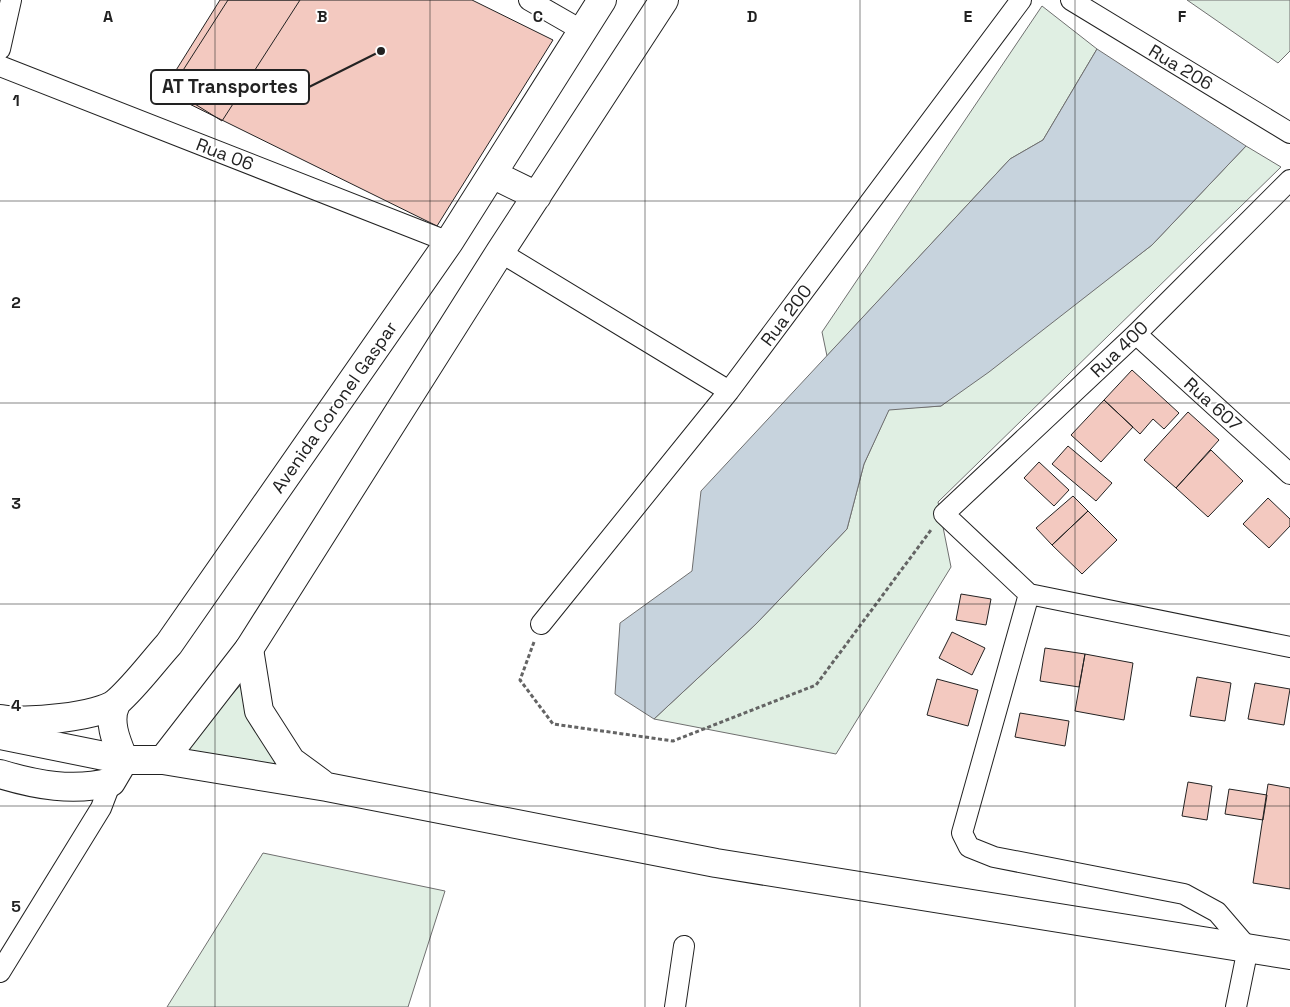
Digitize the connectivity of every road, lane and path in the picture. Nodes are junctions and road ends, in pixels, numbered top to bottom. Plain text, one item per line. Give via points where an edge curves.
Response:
1 (11, 0) edge
2 (529, 0) edge
3 (602, 0) edge
4 (664, 0) edge
5 (1021, 0) edge
6 (1072, 0) edge
7 (583, 31) junction
8 (0, 49) edge
9 (0, 66) edge
10 (1290, 133) edge
11 (492, 174) junction
12 (1290, 180) edge
13 (537, 196) junction
14 (449, 242) junction
15 (500, 252) junction
16 (1136, 334) junction
17 (729, 391) junction
18 (1290, 474) edge
19 (944, 514) junction
20 (1029, 594) junction
21 (541, 624) joint
22 (1290, 647) edge
23 (248, 649) junction
24 (116, 704) junction
25 (0, 719) edge
26 (0, 735) edge
27 (163, 760) junction
28 (117, 771) junction
29 (0, 774) edge
30 (327, 786) junction
31 (684, 946) dead end
32 (1248, 948) junction
33 (1290, 955) edge
34 (0, 972) edge
35 (675, 1007) edge
36 (1236, 1007) edge

1 - 8 street
2 - 7 street
3 - 7 street, Avenida Coronel Gaspar
4 - 13 street
5 - 17 street, Rua 200
6 - 10 street, Rua 206
7 - 11 street, Avenida Coronel Gaspar
9 - 14 street, Rua 06
11 - 13 street
11 - 14 street, Avenida Coronel Gaspar
12 - 16 street, Rua 400
13 - 15 street
14 - 24 street, Avenida Coronel Gaspar via 169,644
15 - 17 street
15 - 23 street
16 - 18 street, Rua 607
16 - 19 street, Rua 400
17 - 21 street, Rua 200
19 - 20 street
19 - 21 path via 816,685 673,741 553,724 520,680
20 - 22 street
20 - 32 street via 962,832 969,847 994,857 1184,894 1217,912
23 - 27 street
23 - 30 street via 258,711 291,761
24 - 25 street, Avenida Coronel Gaspar via 94,714 58,719
24 - 28 street via 113,710
26 - 28 street
27 - 28 street
27 - 30 street
28 - 29 street via 79,787 47,786
28 - 34 street via 101,808
30 - 32 street via 716,863
31 - 35 street
32 - 33 street
32 - 36 street

